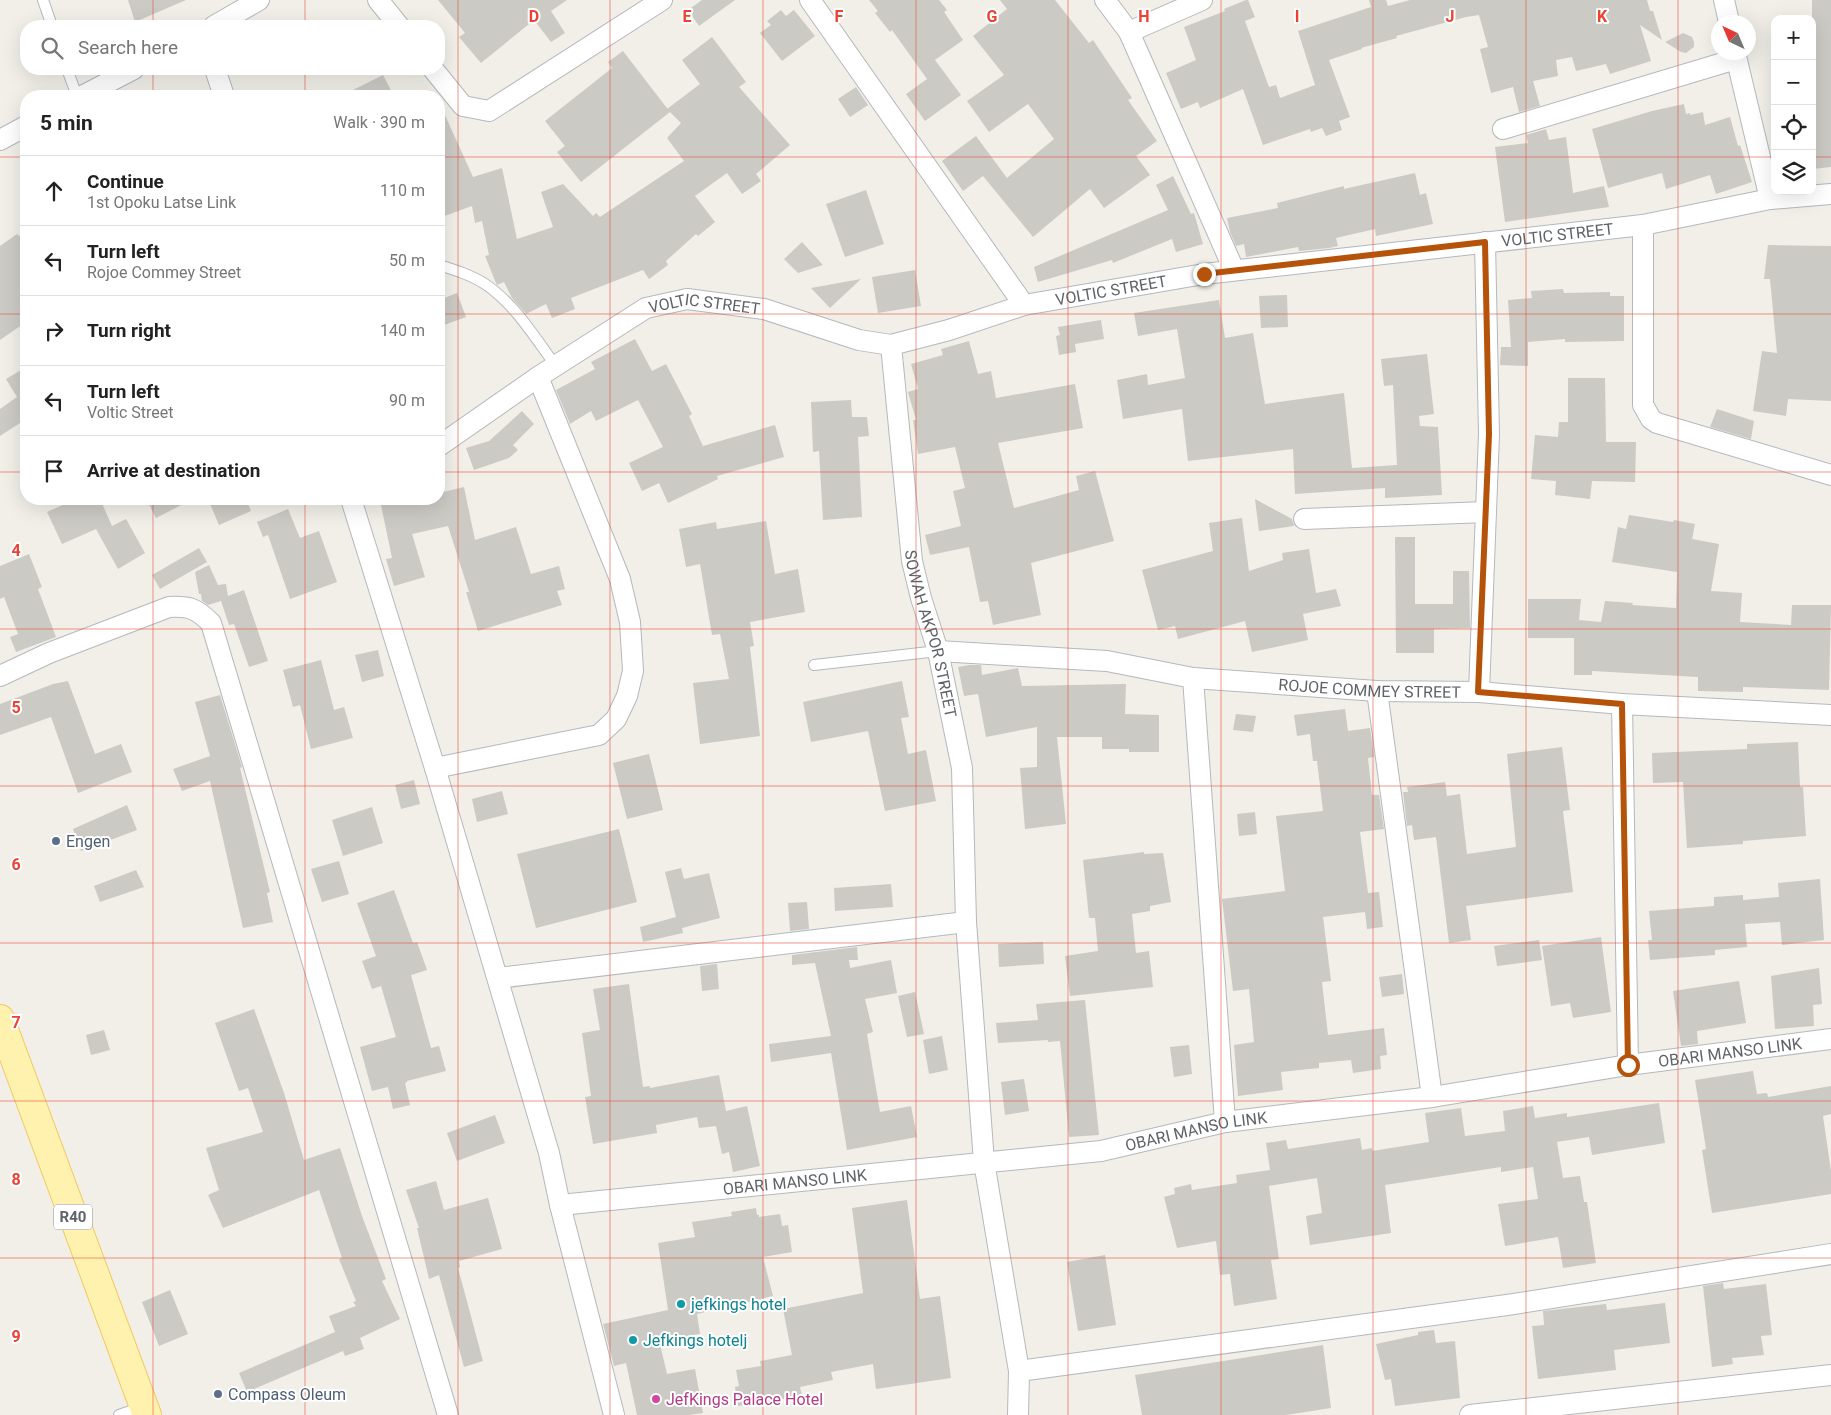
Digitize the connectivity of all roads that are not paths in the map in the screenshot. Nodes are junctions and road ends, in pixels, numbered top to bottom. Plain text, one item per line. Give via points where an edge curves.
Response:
1 (43, 0) edge
2 (259, 0) edge
3 (378, 0) edge
4 (662, 0) edge
5 (810, 0) edge
6 (1105, 0) edge
7 (1202, 0) edge
8 (1724, 0) edge
9 (1727, 15) edge
10 (50, 20) edge
11 (224, 20) edge
12 (394, 20) edge
13 (1129, 32) junction
14 (1722, 60) edge
15 (1736, 60) edge
16 (69, 75) edge
17 (122, 75) edge
18 (217, 75) edge
19 (438, 75) edge
20 (75, 90) edge
21 (94, 90) edge
22 (222, 90) edge
23 (20, 129) edge
24 (1503, 129) dead end
25 (0, 140) edge
26 (1831, 194) edge
27 (1770, 199) junction
28 (1643, 225) junction
29 (1485, 242) junction
30 (445, 267) edge
31 (1234, 270) junction
32 (1024, 305) junction
33 (890, 345) junction
34 (556, 366) junction
35 (538, 377) junction
36 (445, 442) edge
37 (1831, 475) edge
38 (355, 505) edge
39 (1486, 512) junction
40 (1304, 518) dead end
41 (938, 651) junction
42 (814, 665) dead end
43 (0, 676) edge
44 (1194, 678) junction
45 (1377, 691) junction
46 (1478, 692) junction
47 (1622, 704) junction
48 (1831, 715) edge
49 (435, 768) junction
50 (966, 922) junction
51 (498, 978) junction
52 (0, 1019) edge
53 (1831, 1040) edge
54 (1628, 1065) junction
55 (1432, 1097) junction
56 (1225, 1122) junction
57 (984, 1162) junction
58 (560, 1205) junction
59 (1831, 1254) edge
60 (1019, 1371) junction
61 (1831, 1375) edge
62 (136, 1412) edge
63 (448, 1415) edge
64 (614, 1415) edge
65 (1018, 1415) edge
66 (1470, 1415) edge

1 - 10 lane
2 - 11 street
3 - 12 street
4 - 19 street via 489,111 463,106
5 - 32 street
6 - 13 street
7 - 13 street
8 - 9 street
13 - 31 street
14 - 24 street
15 - 27 street
16 - 20 lane
17 - 21 street
18 - 22 street
23 - 25 street
26 - 27 street, VOLTIC STREET
27 - 28 street, VOLTIC STREET
28 - 29 street, VOLTIC STREET
28 - 37 street via 1643,405 1650,419
29 - 31 street, VOLTIC STREET
29 - 39 street via 1489,434
30 - 34 lane via 485,284 501,298 518,315
31 - 32 street, VOLTIC STREET
32 - 33 street, VOLTIC STREET via 949,330
33 - 34 street, VOLTIC STREET via 859,340 764,309 687,300 646,308
33 - 41 street, SOWAH AKPOR STREET via 912,561
34 - 35 street, VOLTIC STREET
35 - 36 street, VOLTIC STREET
35 - 49 street via 620,579 630,622 634,671 616,719 599,735
38 - 49 street
39 - 40 street
39 - 46 street
41 - 42 lane
41 - 44 street, ROJOE COMMEY STREET via 1107,661
41 - 50 street, SOWAH AKPOR STREET via 962,768
43 - 63 street via 49,653 169,607 188,606 202,613 211,623
44 - 45 street, ROJOE COMMEY STREET
44 - 56 street
45 - 46 street, ROJOE COMMEY STREET
45 - 55 street
46 - 47 street, ROJOE COMMEY STREET
47 - 48 street, ROJOE COMMEY STREET
47 - 54 street
49 - 51 street
50 - 51 street
50 - 57 street, SOWAH AKPOR STREET
51 - 58 street via 549,1154
52 - 62 main road, R40
53 - 54 street, OBARI MANSO LINK
54 - 55 street, OBARI MANSO LINK
55 - 56 street, OBARI MANSO LINK
56 - 57 street, OBARI MANSO LINK via 1101,1151
57 - 58 street, OBARI MANSO LINK
57 - 60 street, SOWAH AKPOR STREET
58 - 64 street
59 - 60 street via 1507,1306
60 - 65 street, SOWAH AKPOR STREET
61 - 66 street

